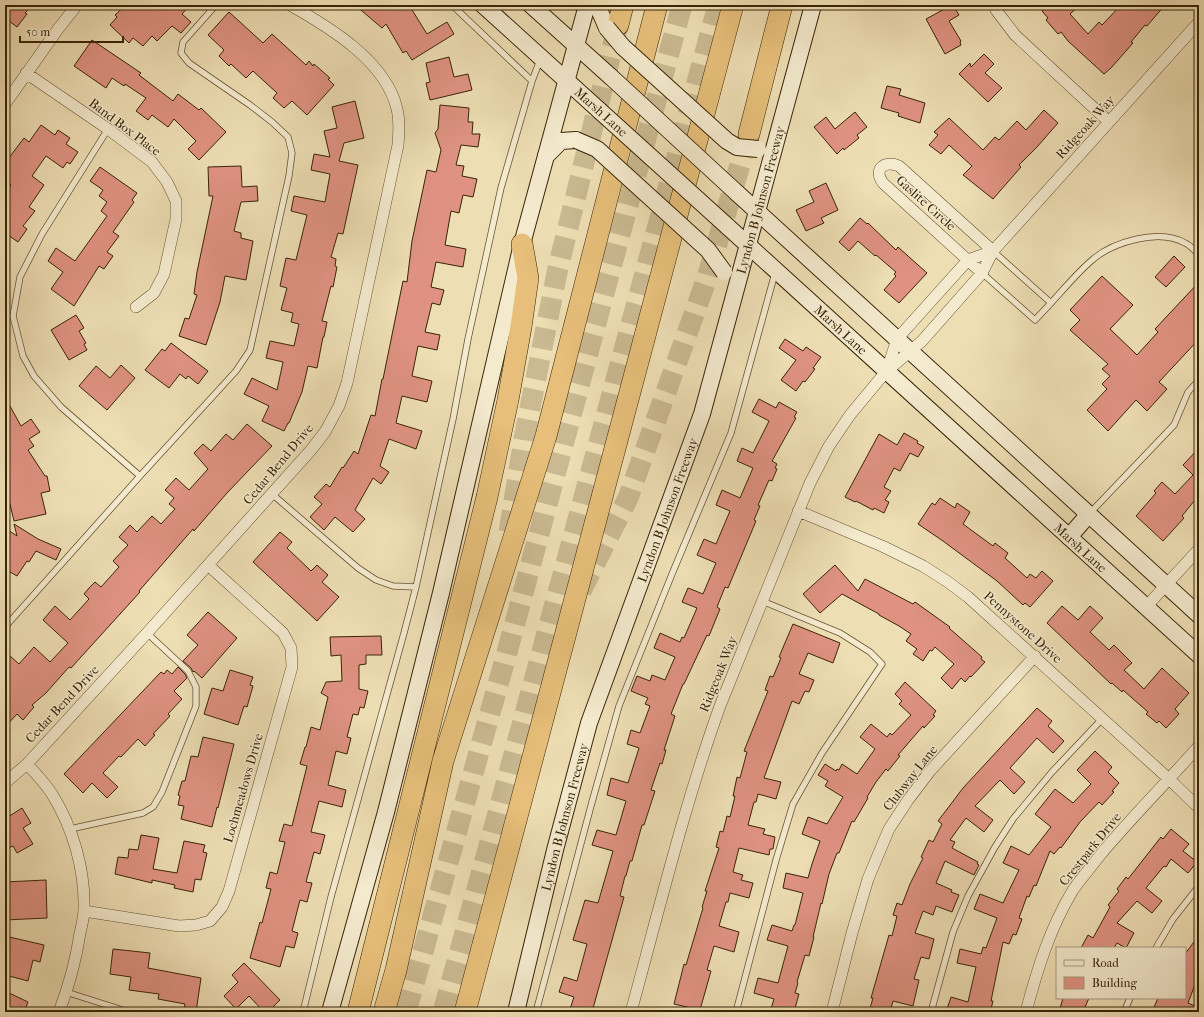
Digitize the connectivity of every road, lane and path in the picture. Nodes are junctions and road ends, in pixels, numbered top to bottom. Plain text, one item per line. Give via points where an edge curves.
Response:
1 (77, 5) edge
2 (216, 5) edge
3 (290, 5) edge
4 (452, 5) edge
5 (483, 5) edge
6 (531, 5) edge
7 (587, 5) edge
8 (597, 5) edge
9 (623, 5) edge
10 (657, 5) edge
11 (733, 5) edge
12 (782, 5) edge
13 (813, 5) edge
14 (994, 5) edge
15 (1199, 22) edge
16 (612, 27) junction
17 (576, 46) junction
18 (541, 58) junction
19 (26, 73) junction
20 (532, 81) junction
21 (566, 81) junction
22 (5, 104) edge
23 (1109, 122) junction
24 (108, 129) junction
25 (777, 137) junction
26 (754, 142) junction
27 (546, 156) junction
28 (756, 210) junction
29 (522, 244) junction
30 (747, 244) junction
31 (993, 251) junction
32 (1199, 254) edge
33 (968, 260) junction
34 (776, 270) junction
35 (982, 273) junction
36 (733, 298) junction
37 (1051, 303) junction
38 (136, 307) dead end
39 (897, 339) junction
40 (910, 351) junction
41 (887, 371) junction
42 (1199, 380) edge
43 (140, 476) junction
44 (272, 494) junction
45 (798, 511) junction
46 (1089, 514) junction
47 (1069, 537) junction
48 (1199, 549) edge
49 (208, 565) junction
50 (1166, 585) junction
51 (416, 587) junction
52 (762, 601) junction
53 (1146, 607) junction
54 (1199, 615) edge
55 (5, 627) edge
56 (147, 633) junction
57 (1199, 655) edge
58 (1034, 656) junction
59 (1102, 718) junction
60 (1199, 746) edge
61 (27, 764) junction
62 (1169, 779) junction
63 (5, 783) edge
64 (1199, 808) edge
65 (70, 829) junction
66 (1199, 886) edge
67 (84, 911) junction
68 (1157, 947) edge
69 (66, 992) junction
70 (1130, 999) edge
71 (59, 1012) edge
72 (129, 1012) edge
73 (303, 1012) edge
74 (330, 1012) edge
75 (358, 1012) edge
76 (384, 1012) edge
77 (465, 1012) edge
78 (516, 1012) edge
79 (536, 1012) edge
80 (631, 1012) edge
81 (736, 1012) edge
82 (832, 1012) edge
83 (931, 1012) edge
84 (1026, 1012) edge
85 (1124, 1012) edge

1 - 19 street
2 - 43 lane via 183,42 181,53 189,63 256,109 288,137 292,153 289,176 250,350 236,371
3 - 44 street, Cedar Bend Drive via 352,46 375,67 397,108 399,125 398,145 347,383 339,406 324,432
4 - 20 lane
5 - 18 main road, Marsh Lane
6 - 17 main road
7 - 17 main road
8 - 16 main road
9 - 16 highway
10 - 76 highway via 546,436 443,761 396,970
11 - 77 highway
12 - 26 highway
13 - 25 main road, Lyndon B Johnson Freeway
14 - 23 street via 1015,35
15 - 23 street, Ridgeoak Way
16 - 26 main road, bridge via 623,47 727,141 737,147
17 - 21 main road
17 - 28 main road, bridge
18 - 20 lane
18 - 21 main road, Marsh Lane
19 - 22 street
19 - 24 street, Band Box Place
20 - 51 lane via 501,188
21 - 27 main road
21 - 30 main road, Marsh Lane, bridge
23 - 31 street, Ridgeoak Way
24 - 38 street, Band Box Place via 152,162 167,182 176,201 176,219 164,274 154,293
24 - 43 lane via 42,234 20,277 13,316 23,356 34,376 61,406
25 - 26 main road
25 - 28 main road, Lyndon B Johnson Freeway
27 - 29 main road
27 - 36 main road, bridge via 561,141 576,140 597,149 708,250 724,272
28 - 30 main road, Lyndon B Johnson Freeway
28 - 39 main road
29 - 74 main road via 386,812
29 - 75 highway via 528,278 508,400 485,504
30 - 34 main road, Marsh Lane
30 - 36 main road, Lyndon B Johnson Freeway
31 - 33 street, Ridgeoak Way
31 - 33 street, Gaslite Circle via 899,166 887,164 882,167 879,178 883,183
31 - 35 street, Ridgeoak Way
31 - 37 lane
32 - 37 lane via 1184,242 1169,237 1145,237 1114,245 1091,260
33 - 35 street, Gaslite Circle
33 - 39 street, Ridgeoak Way
34 - 41 main road, Marsh Lane
34 - 79 lane via 731,432 619,706
35 - 37 lane via 1035,320
35 - 40 street, Ridgeoak Way
36 - 78 main road, Lyndon B Johnson Freeway via 702,414 589,723 554,850
39 - 40 main road
39 - 41 street, Ridgeoak Way
40 - 41 street, Ridgeoak Way
40 - 46 main road
41 - 45 street, Ridgeoak Way via 850,415 829,446
41 - 47 main road, Marsh Lane
42 - 46 lane via 1188,392 1174,425
43 - 55 lane
44 - 49 street, Cedar Bend Drive
44 - 51 lane via 358,568 376,580 393,586
45 - 52 street, Ridgeoak Way
45 - 58 street, Pennystone Drive via 923,566 968,597
46 - 47 main road
46 - 50 main road
47 - 53 main road, Marsh Lane
48 - 50 street
49 - 56 street, Cedar Bend Drive
49 - 67 street, Lochmeadows Drive via 283,633 291,648 292,668 229,892 222,908 210,921 196,925 179,926
50 - 53 street
50 - 54 main road
51 - 73 lane via 331,897
52 - 80 street, Ridgeoak Way via 706,743
52 - 81 lane via 840,633 870,652 882,664 822,753 793,804
53 - 57 main road, Marsh Lane
56 - 61 street, Cedar Bend Drive
56 - 65 lane via 188,671 196,687 196,706 162,792 153,807 142,813
58 - 59 street, Pennystone Drive
58 - 82 street, Clubway Lane via 930,771 889,829 868,879
59 - 62 street, Pennystone Drive
59 - 83 lane via 1013,819 995,847 968,896 953,932
60 - 62 street, Crestpark Drive
61 - 63 street, Cedar Bend Drive
61 - 65 street via 52,794
62 - 64 street, Pennystone Drive
62 - 84 street, Crestpark Drive via 1117,835 1074,890 1044,951
65 - 67 street via 84,887
66 - 68 lane via 1173,919
67 - 69 street via 77,953
69 - 71 street
69 - 72 lane
70 - 85 lane

